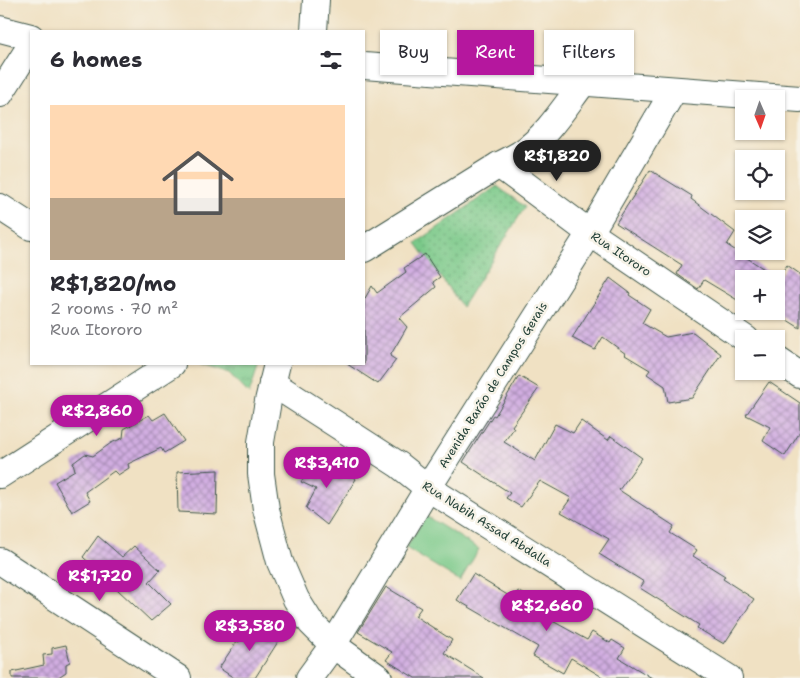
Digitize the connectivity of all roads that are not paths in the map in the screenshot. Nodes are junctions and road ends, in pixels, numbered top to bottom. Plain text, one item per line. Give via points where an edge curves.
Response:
1 (316, 0) edge
2 (0, 29) edge
3 (314, 30) edge
4 (30, 37) edge
5 (30, 47) edge
6 (365, 66) edge
7 (583, 82) junction
8 (674, 90) junction
9 (0, 94) edge
10 (800, 99) edge
11 (499, 165) junction
12 (0, 208) edge
13 (30, 226) edge
14 (590, 232) junction
15 (365, 248) edge
16 (735, 331) edge
17 (170, 365) edge
18 (785, 365) edge
19 (275, 374) edge
20 (800, 375) edge
21 (0, 475) edge
22 (428, 488) junction
23 (0, 561) edge
24 (333, 645) junction
25 (178, 678) edge
26 (309, 678) edge
27 (379, 678) edge
28 (729, 678) edge

1 - 3 street
2 - 4 street
5 - 9 street
6 - 7 street
7 - 8 street
7 - 11 street via 539,138 520,154
8 - 10 street
8 - 14 street, Avenida Barão de Campos Gerais
11 - 14 street, Rua Itororo
11 - 15 street
12 - 13 street
14 - 16 street, Rua Itororo
14 - 22 street, Avenida Barão de Campos Gerais
17 - 21 street
18 - 20 street
19 - 22 street, Rua Nabih Assad Abdalla
19 - 24 street via 261,442 266,509 280,562 296,599 311,623
22 - 24 street, Avenida Barão de Campos Gerais
22 - 28 street, Rua Nabih Assad Abdalla
23 - 25 street
24 - 26 street, Avenida Barão de Campos Gerais
24 - 27 street

